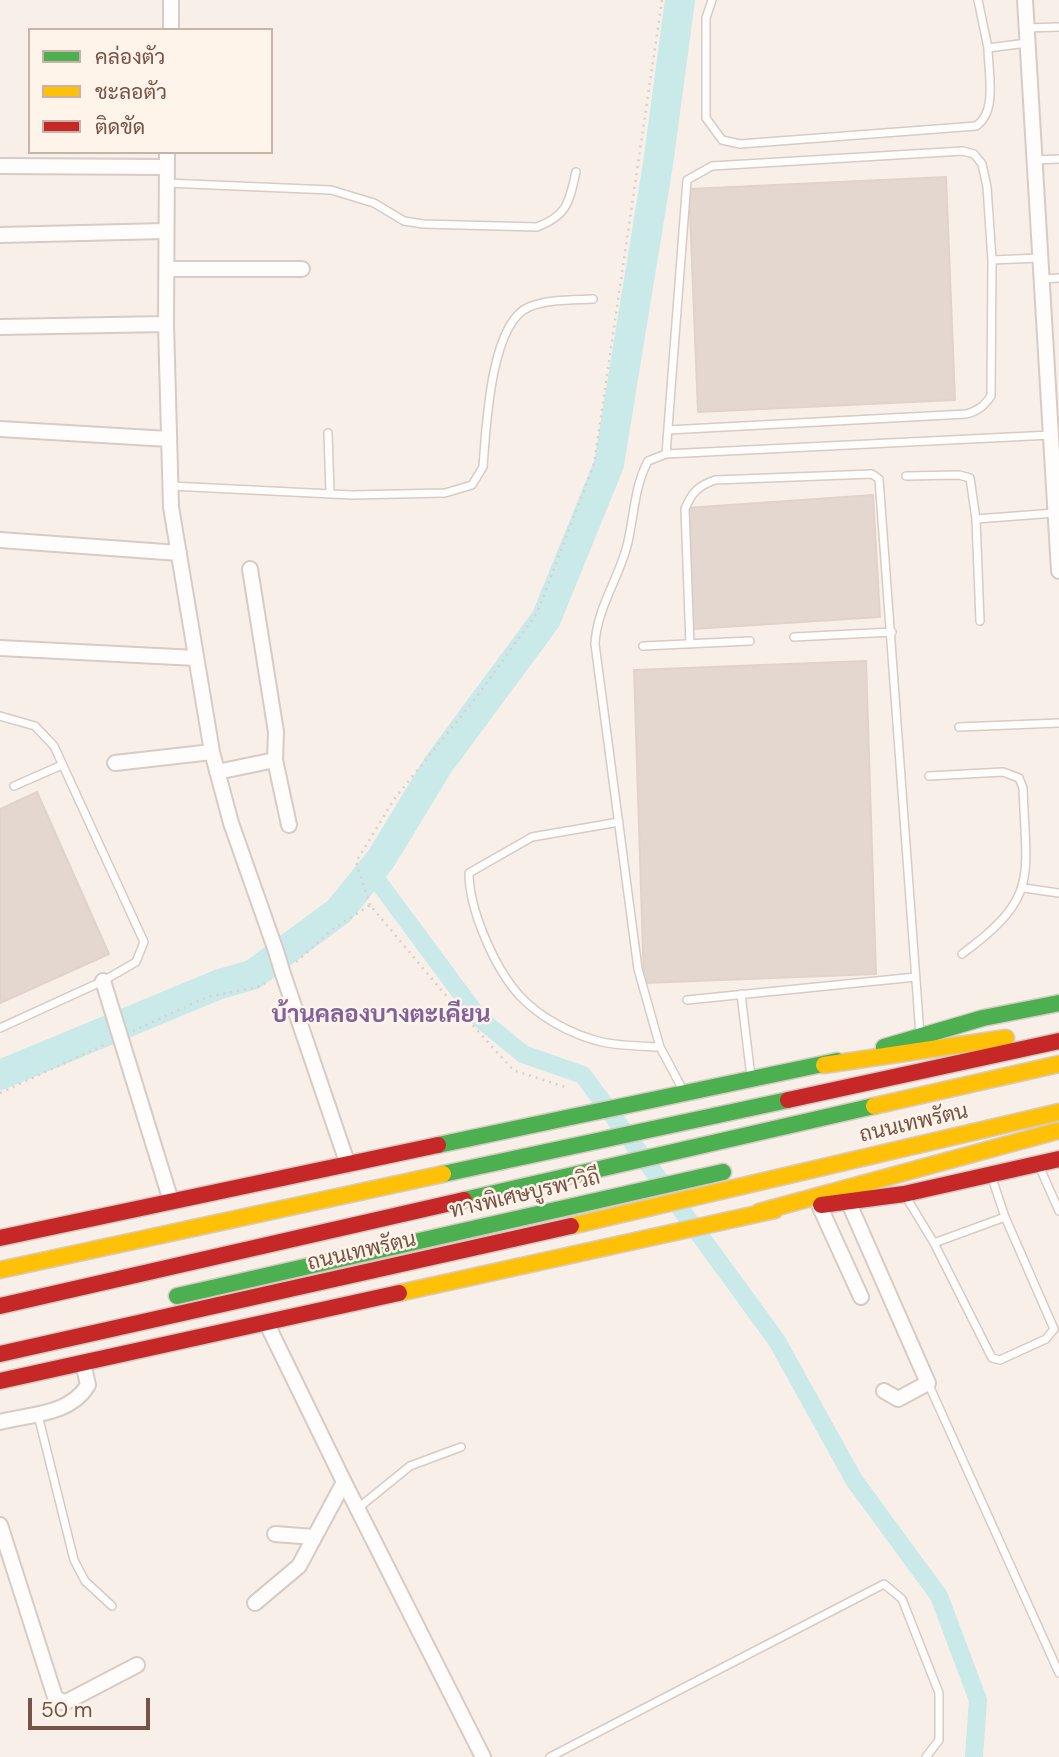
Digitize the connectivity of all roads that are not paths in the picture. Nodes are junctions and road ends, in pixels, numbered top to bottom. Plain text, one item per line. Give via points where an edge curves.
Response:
1 (172, 0) edge
2 (712, 0) edge
3 (978, 0) edge
4 (1025, 0) edge
5 (1059, 27) edge
6 (171, 28) edge
7 (1026, 36) junction
8 (988, 48) junction
9 (167, 159) edge
10 (1059, 159) edge
11 (1034, 160) junction
12 (0, 166) edge
13 (576, 172) dead end
14 (165, 183) junction
15 (165, 231) junction
16 (0, 235) edge
17 (1040, 258) junction
18 (992, 260) junction
19 (167, 269) junction
20 (302, 269) dead end
21 (1059, 278) edge
22 (1041, 279) junction
23 (593, 299) dead end
24 (166, 324) junction
25 (0, 327) edge
26 (0, 429) edge
27 (668, 430) junction
28 (328, 433) dead end
29 (1051, 435) junction
30 (169, 439) junction
31 (666, 454) junction
32 (906, 477) dead end
33 (170, 486) junction
34 (330, 494) junction
35 (1055, 513) junction
36 (976, 519) junction
37 (0, 540) edge
38 (179, 553) junction
39 (250, 569) dead end
40 (1059, 571) edge
41 (980, 621) dead end
42 (892, 632) junction
43 (794, 637) dead end
44 (750, 641) dead end
45 (690, 643) junction
46 (643, 646) dead end
47 (0, 648) edge
48 (196, 659) junction
49 (0, 716) edge
50 (1059, 723) edge
51 (959, 727) dead end
52 (212, 752) junction
53 (275, 760) junction
54 (115, 763) dead end
55 (62, 765) junction
56 (217, 772) junction
57 (929, 776) dead end
58 (14, 786) dead end
59 (619, 822) junction
60 (289, 825) dead end
61 (1024, 888) junction
62 (1059, 893) edge
63 (962, 954) dead end
64 (916, 977) junction
65 (103, 981) junction
66 (741, 995) junction
67 (687, 1000) dead end
68 (1059, 1003) edge
69 (1059, 1025) edge
70 (0, 1028) edge
71 (920, 1036) junction
72 (1059, 1041) edge
73 (660, 1047) junction
74 (1059, 1064) edge
75 (824, 1065) junction
76 (751, 1081) junction
77 (686, 1095) junction
78 (1059, 1112) edge
79 (1059, 1130) edge
80 (1059, 1159) edge
81 (1038, 1164) junction
82 (348, 1165) junction
83 (733, 1169) dead end
84 (991, 1175) junction
85 (904, 1194) junction
86 (171, 1200) junction
87 (848, 1201) junction
88 (819, 1205) junction
89 (1059, 1211) edge
90 (758, 1212) junction
91 (1005, 1217) junction
92 (0, 1238) edge
93 (934, 1243) junction
94 (0, 1270) edge
95 (861, 1297) dead end
96 (163, 1300) dead end
97 (0, 1306) edge
98 (267, 1322) junction
99 (0, 1354) edge
100 (83, 1363) junction
101 (0, 1381) edge
102 (928, 1383) junction
103 (884, 1391) dead end
104 (37, 1414) junction
105 (0, 1422) edge
106 (461, 1447) dead end
107 (344, 1482) junction
108 (357, 1509) junction
109 (0, 1525) edge
110 (275, 1534) dead end
111 (314, 1537) junction
112 (255, 1603) dead end
113 (112, 1606) dead end
114 (1057, 1664) edge
115 (137, 1665) dead end
116 (1059, 1673) edge
117 (483, 1757) edge
118 (550, 1757) edge
119 (926, 1757) edge

1 - 6 street
2 - 8 lane via 706,18 706,118 722,140 740,144 976,126 985,121 989,110
3 - 8 lane
4 - 7 street
5 - 7 lane
7 - 8 lane
7 - 11 street
9 - 12 street
9 - 14 street
10 - 11 lane
11 - 17 street
13 - 14 lane via 562,213 537,227 404,221 374,203 331,190
14 - 15 street
15 - 16 street
15 - 19 street
17 - 18 lane
17 - 22 street
18 - 27 lane via 991,396 977,411
18 - 27 lane via 982,164 974,154 963,151 712,166 694,173 684,194
19 - 20 street
19 - 24 street
21 - 22 lane
22 - 29 street
23 - 34 lane via 542,303 527,307 513,320 493,366 483,467 472,485 446,493
24 - 25 street
24 - 30 street
26 - 30 street
27 - 31 lane
28 - 34 lane
29 - 31 lane
29 - 35 street
30 - 33 street
31 - 59 lane via 648,461 641,473 626,547 596,625
32 - 36 lane via 966,475 974,485
33 - 34 lane
33 - 38 street
35 - 36 lane
35 - 40 street
36 - 41 lane
37 - 38 street
38 - 48 street
39 - 53 street via 276,732
42 - 43 lane
42 - 45 lane via 879,479 872,474 715,480 691,494 685,509
42 - 64 lane
44 - 45 lane
45 - 46 lane
47 - 48 street
48 - 52 street
49 - 55 lane via 34,726 54,746
50 - 51 lane
52 - 54 street
52 - 56 street
53 - 56 street
53 - 60 street
55 - 58 lane
55 - 65 lane via 144,942 136,962
56 - 82 street, bridge
57 - 61 lane via 1003,772 1019,778
59 - 73 lane via 638,969
59 - 73 lane via 532,837 469,873 469,893 492,953 519,995 554,1023 601,1042
61 - 62 lane
61 - 63 lane via 1009,915
64 - 66 lane
64 - 71 lane
65 - 70 lane
65 - 86 street
66 - 67 lane
66 - 76 lane
68 - 71 main road
69 - 75 main road
71 - 75 main road
72 - 94 main road
73 - 77 lane
74 - 97 main road, ทางพิเศษบูรพาวิถี
75 - 76 main road
76 - 77 main road
77 - 82 main road
78 - 99 main road, ถนนเทพรัตน
79 - 90 main road
80 - 81 main road
81 - 84 main road
81 - 89 lane
82 - 86 main road
83 - 96 main road, ทางพิเศษบูรพาวิถี
84 - 85 main road
84 - 91 lane
85 - 87 main road
85 - 93 lane
86 - 92 main road
87 - 88 main road
87 - 102 street
88 - 90 main road
88 - 95 street
90 - 98 main road
91 - 93 lane
91 - 93 lane via 1054,1329 1046,1339 1000,1360 992,1358
98 - 100 main road
98 - 107 street
100 - 101 main road
100 - 104 street via 88,1385 77,1400
102 - 103 street via 898,1399
102 - 114 lane
104 - 105 street
104 - 113 lane via 74,1560 85,1581
106 - 108 lane via 410,1466
107 - 108 street
107 - 111 street
108 - 117 street
109 - 115 street via 55,1697 68,1701
110 - 111 street
111 - 112 street via 291,1576
114 - 116 lane
118 - 119 lane via 884,1584 902,1599 939,1693 939,1740

